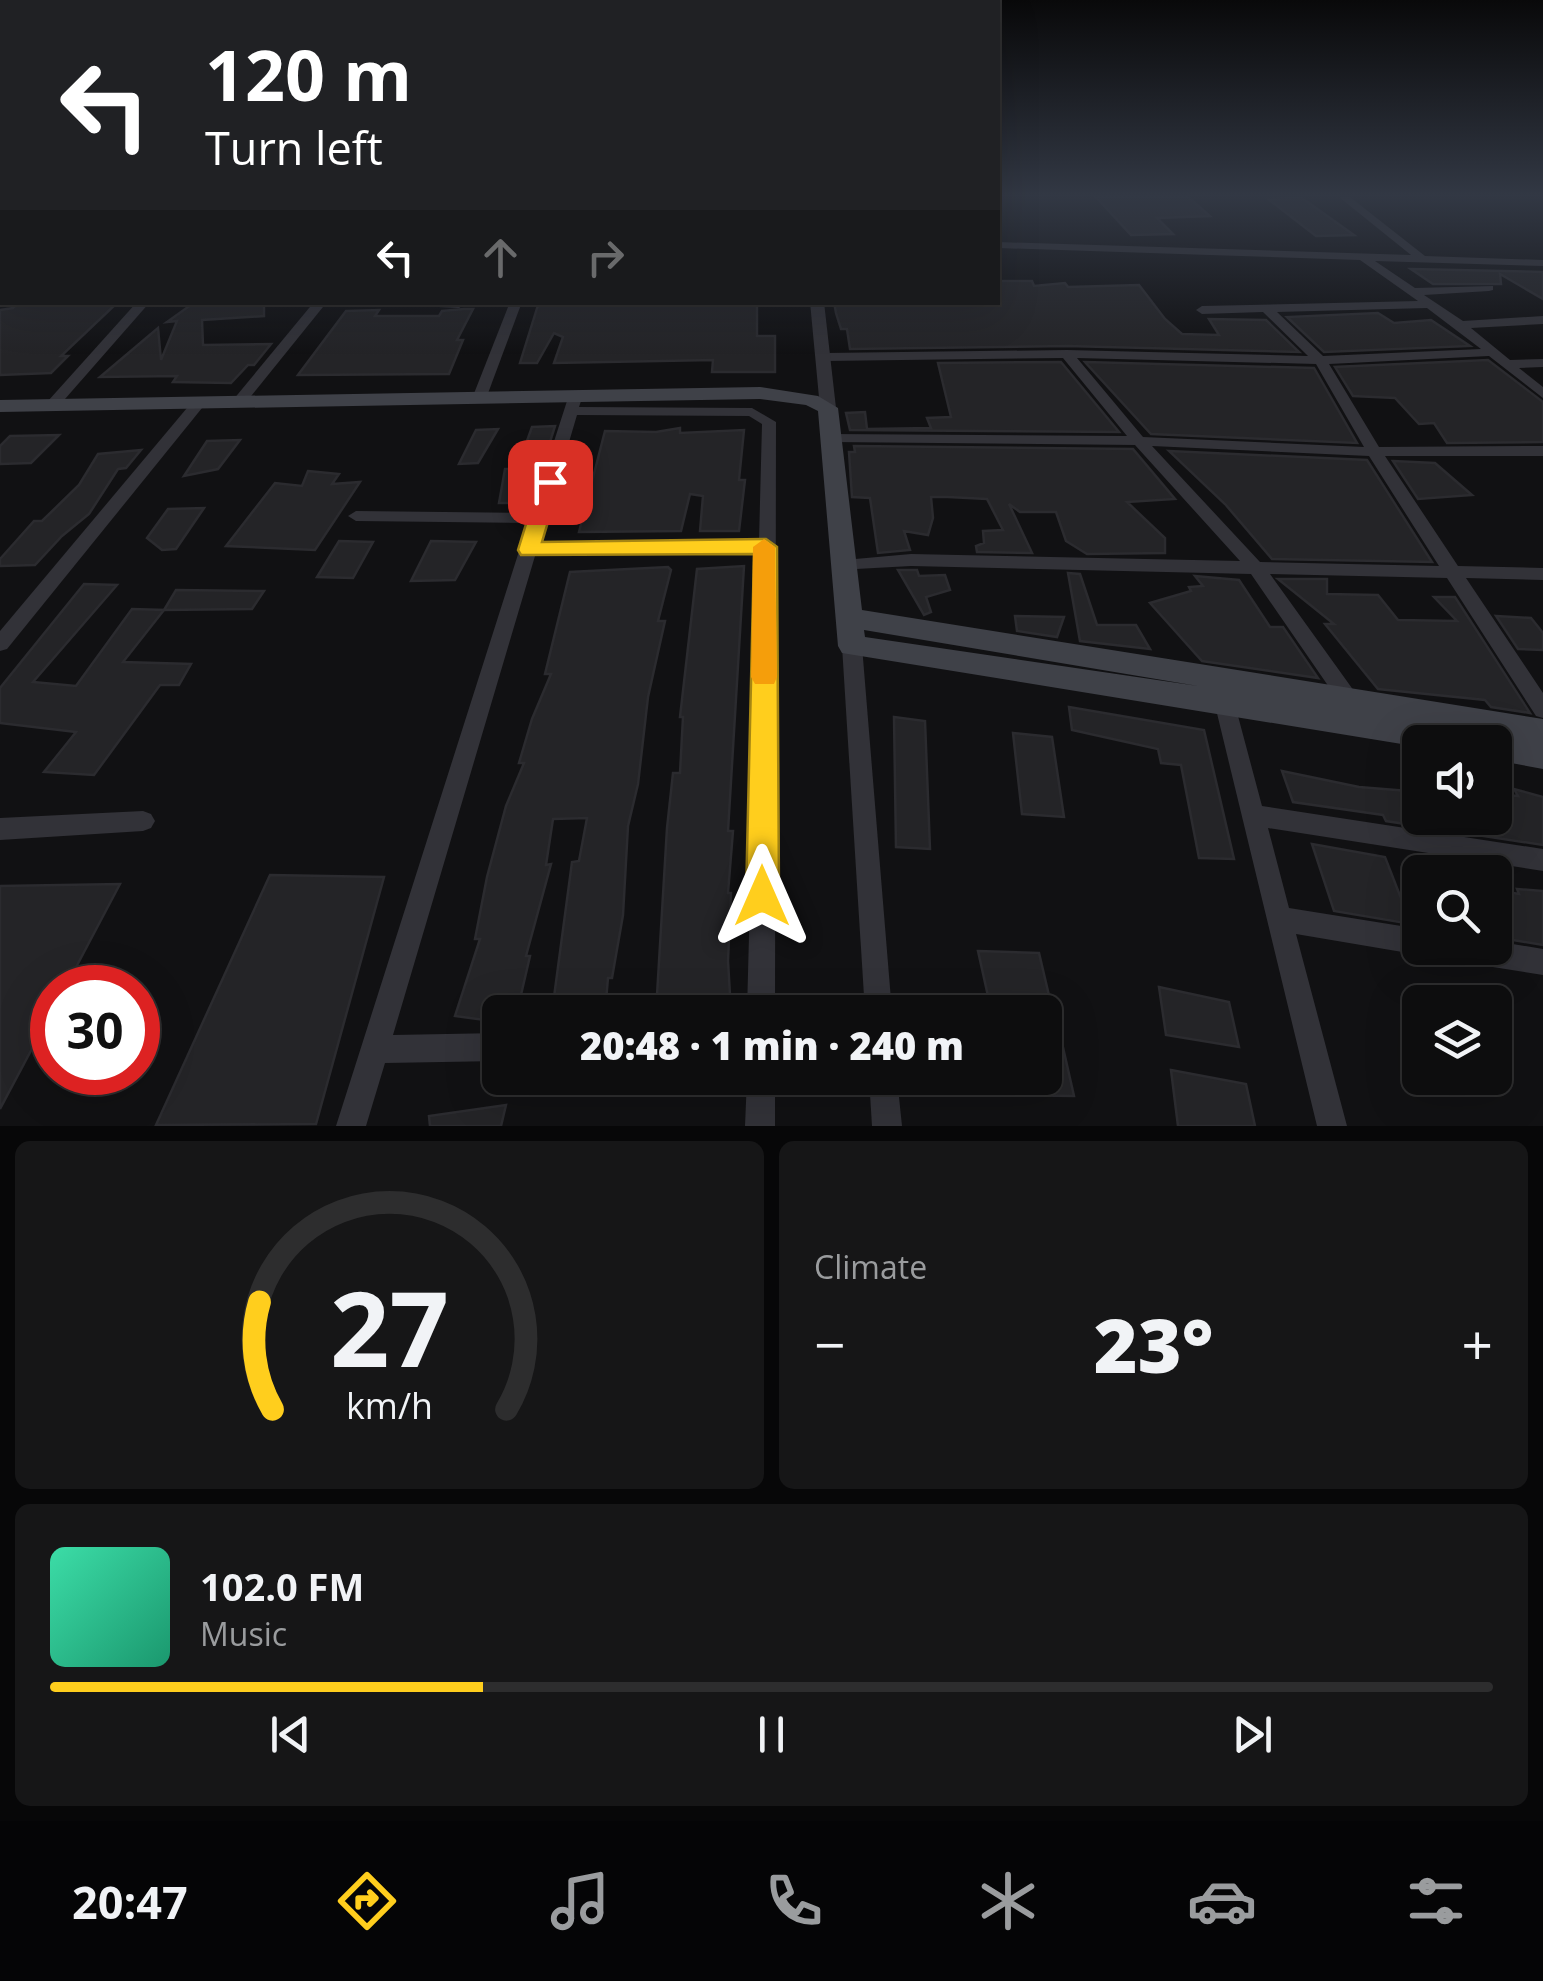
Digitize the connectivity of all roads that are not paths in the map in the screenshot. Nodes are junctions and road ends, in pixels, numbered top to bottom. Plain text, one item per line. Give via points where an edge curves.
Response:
1 (1143, 250) edge
2 (1409, 250) edge
3 (1364, 258) junction
4 (1422, 260) junction
5 (1543, 263) edge
6 (1489, 288) dead end
7 (1411, 292) junction
8 (1428, 304) junction
9 (141, 305) edge
10 (319, 305) edge
11 (515, 305) edge
12 (817, 305) edge
13 (1267, 308) junction
14 (1202, 310) dead end
15 (1543, 320) edge
16 (1460, 325) junction
17 (1492, 352) junction
18 (1067, 354) junction
19 (825, 357) junction
20 (1320, 360) junction
21 (1543, 362) edge
22 (1506, 364) junction
23 (1543, 394) edge
24 (480, 396) junction
25 (238, 403) junction
26 (573, 403) junction
27 (53, 404) junction
28 (197, 405) junction
29 (0, 406) edge
30 (828, 408) junction
31 (831, 438) junction
32 (1140, 441) junction
33 (1543, 451) edge
34 (1374, 452) junction
35 (356, 516) dead end
36 (538, 518) junction
37 (766, 547) junction
38 (529, 550) junction
39 (844, 566) junction
40 (1256, 568) junction
41 (1456, 572) junction
42 (1543, 574) edge
43 (7, 627) edge
44 (851, 632) junction
45 (0, 644) edge
46 (1347, 697) junction
47 (1224, 701) junction
48 (1543, 710) edge
49 (1402, 731) edge
50 (1543, 731) edge
51 (1512, 750) edge
52 (1543, 756) edge
53 (1253, 815) junction
54 (143, 821) dead end
55 (0, 829) edge
56 (1543, 860) edge
57 (1280, 919) junction
58 (1402, 939) edge
59 (1512, 957) edge
60 (1543, 962) edge
61 (762, 995) edge
62 (878, 995) edge
63 (482, 1046) edge
64 (374, 1049) junction
65 (761, 1095) edge
66 (885, 1095) edge
67 (351, 1126) edge
68 (760, 1126) edge
69 (887, 1126) edge
70 (1332, 1126) edge

1 - 3 street
2 - 4 street
3 - 4 street
3 - 7 street
4 - 5 street
6 - 7 street
7 - 8 street
8 - 13 street
8 - 16 street
9 - 27 street
10 - 25 street
11 - 24 street
12 - 19 street
13 - 14 street
13 - 20 street
15 - 16 street
16 - 17 street
17 - 20 street
17 - 22 street
18 - 19 street
18 - 20 street
18 - 32 street
19 - 30 street
20 - 34 street
21 - 22 street
22 - 23 street
24 - 25 main road
24 - 26 main road
25 - 28 main road
26 - 30 main road via 760,394
26 - 36 street
26 - 37 street via 763,415 769,422
27 - 28 main road
27 - 29 main road
28 - 43 street
30 - 31 main road
31 - 32 street
31 - 39 main road
32 - 34 street
32 - 40 street
33 - 34 street
34 - 41 street
35 - 36 street
36 - 38 street
37 - 38 street
37 - 61 street
38 - 64 street
39 - 40 street via 911,560
39 - 44 main road
40 - 41 street
40 - 46 street
41 - 42 street
41 - 48 street
43 - 45 street
44 - 46 main road
44 - 47 main road
44 - 62 street
46 - 50 main road
47 - 49 main road
47 - 53 street
51 - 52 main road
53 - 56 street
53 - 57 street
54 - 55 street
57 - 58 street
57 - 70 street
59 - 60 street
63 - 64 street
64 - 67 street
65 - 68 street
66 - 69 street

